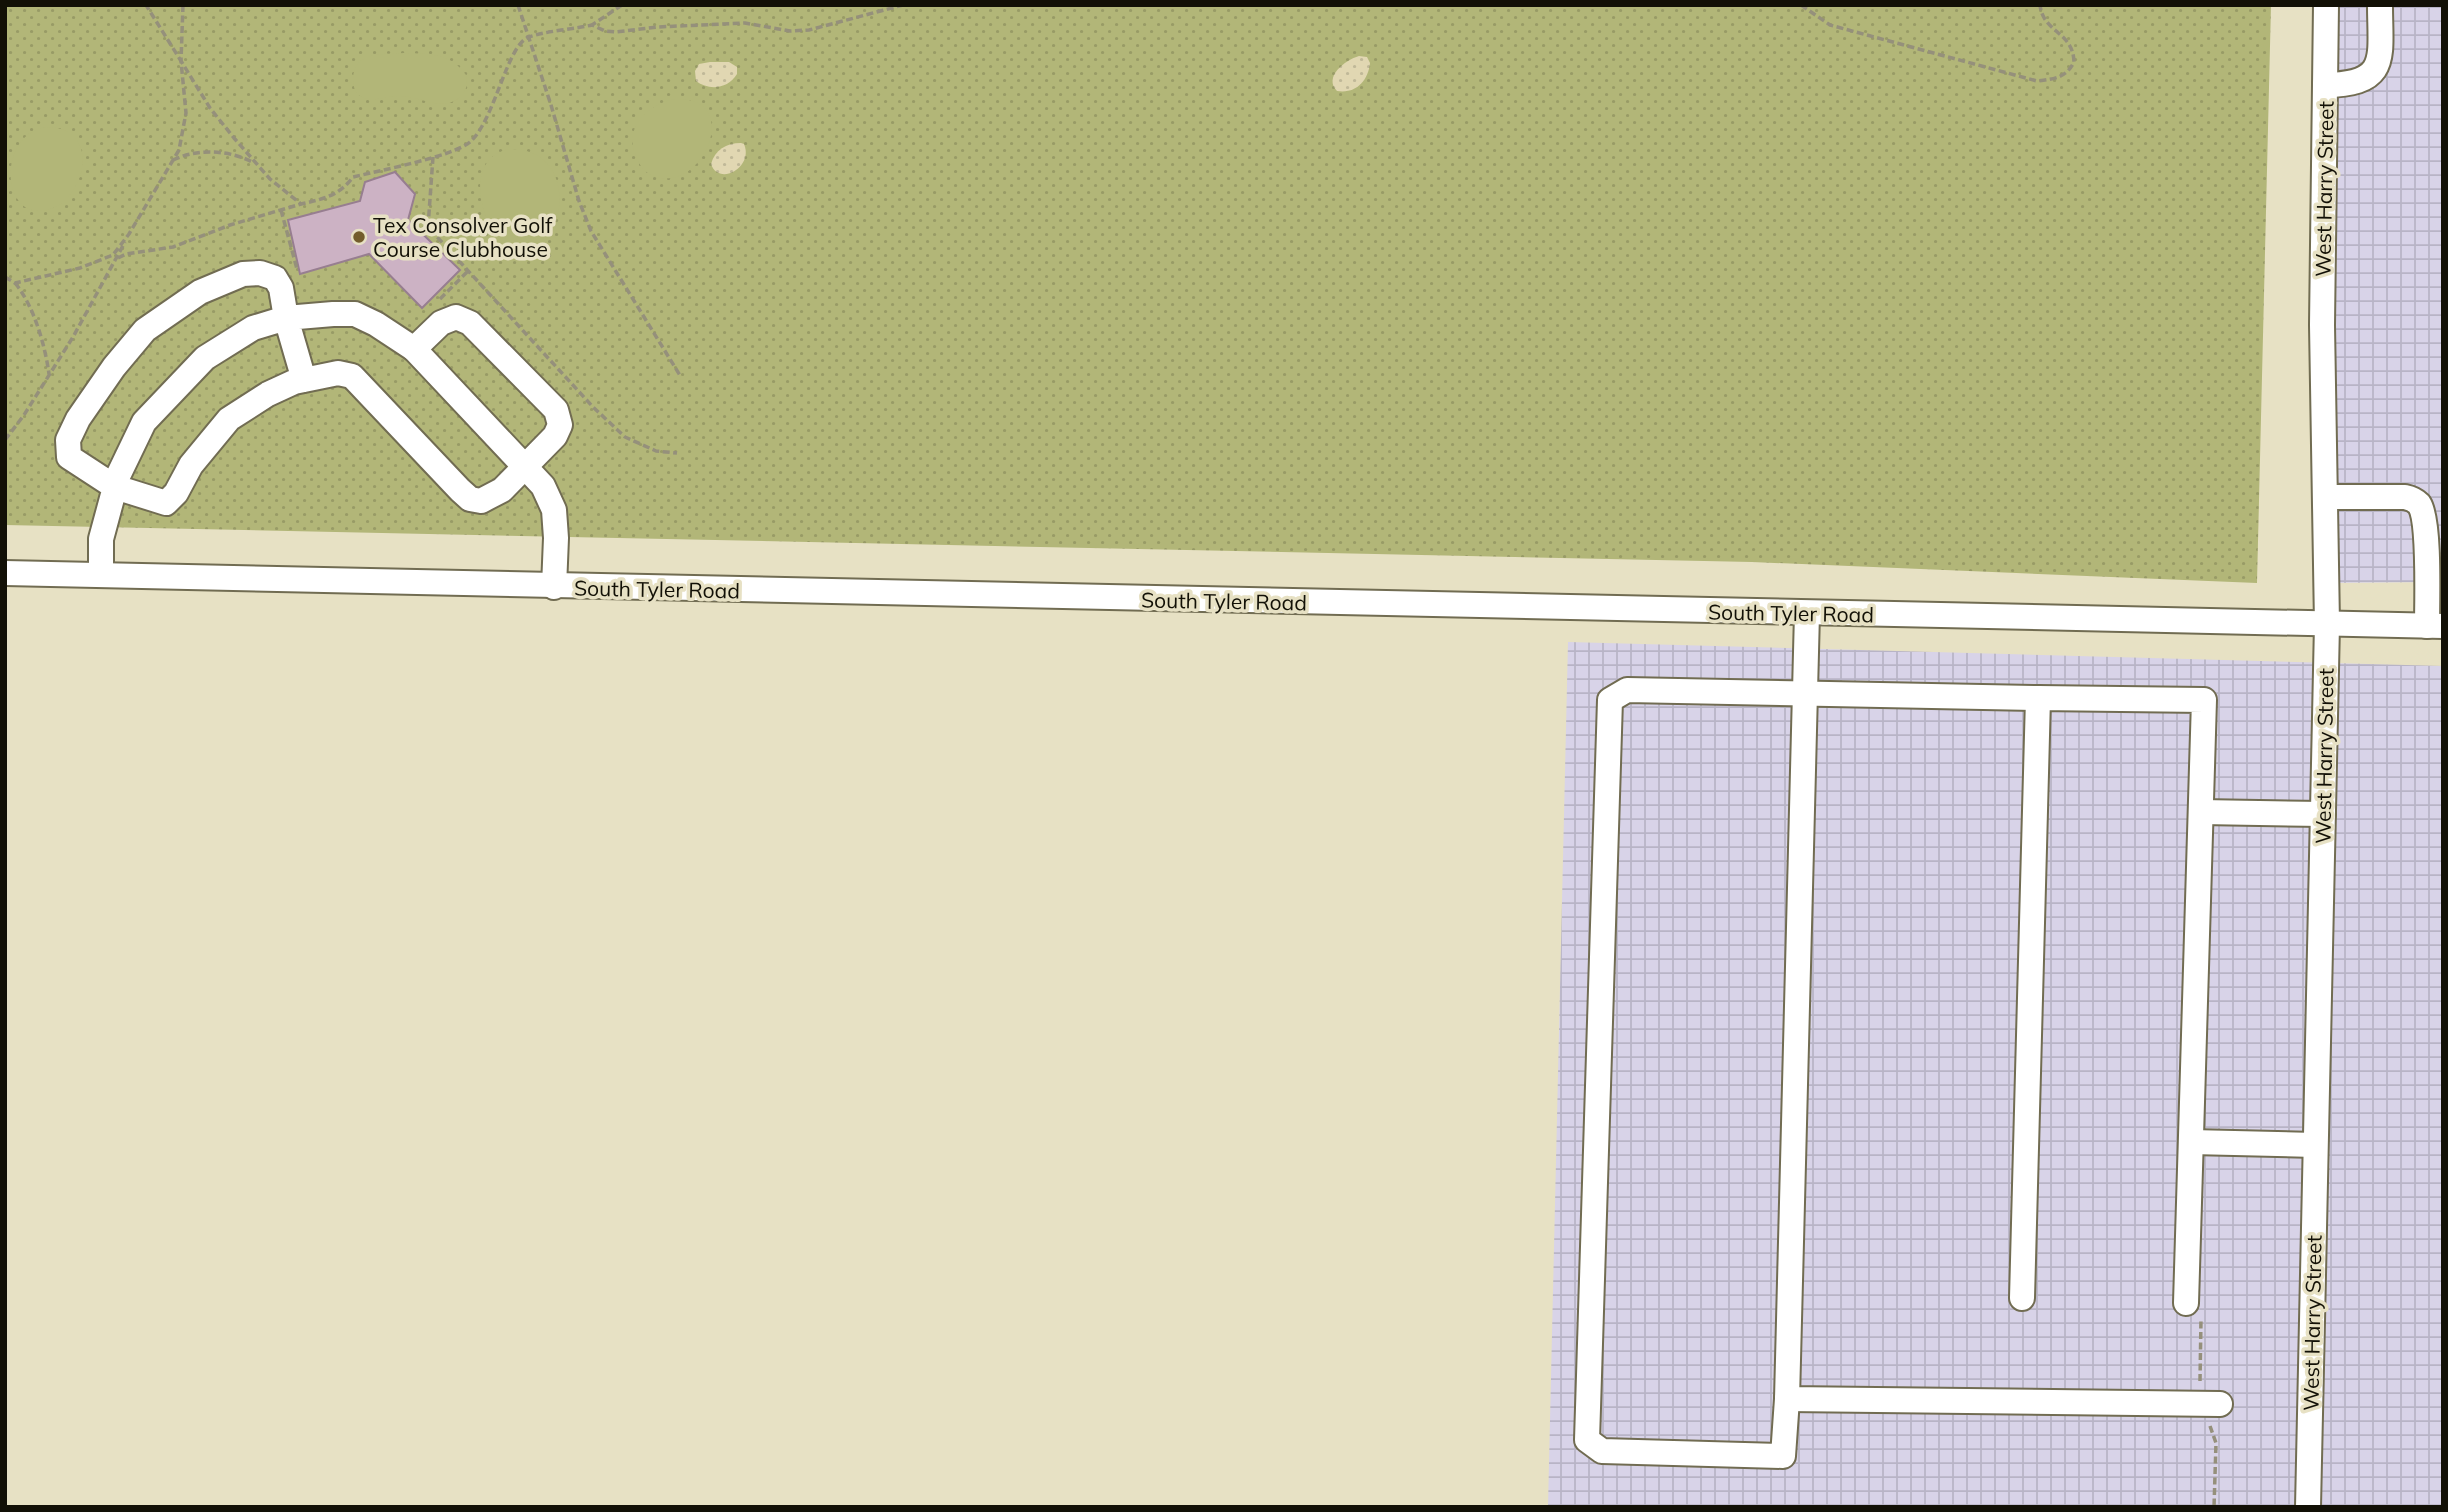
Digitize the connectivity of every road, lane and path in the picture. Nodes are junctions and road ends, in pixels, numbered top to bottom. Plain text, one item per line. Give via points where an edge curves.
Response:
1 (146, 5) edge
2 (183, 5) edge
3 (518, 5) edge
4 (622, 5) edge
5 (902, 5) edge
6 (1801, 5) edge
7 (2040, 5) edge
8 (2326, 5) edge
9 (2380, 5) edge
10 (592, 25) junction
11 (528, 37) junction
12 (181, 61) junction
13 (2325, 85) junction
14 (433, 157) junction
15 (172, 160) junction
16 (259, 166) junction
17 (301, 204) junction
18 (281, 210) junction
19 (129, 234) junction
20 (116, 258) junction
21 (299, 276) dead end
22 (5, 277) edge
23 (15, 283) junction
24 (286, 318) junction
25 (414, 349) junction
26 (49, 374) junction
27 (681, 377) dead end
28 (304, 380) junction
29 (5, 440) edge
30 (677, 453) dead end
31 (526, 466) junction
32 (115, 487) junction
33 (2325, 497) junction
34 (2434, 551) edge
35 (5, 573) edge
36 (101, 575) junction
37 (554, 587) junction
38 (1807, 613) junction
39 (2327, 624) junction
40 (2435, 626) edge
41 (1805, 695) junction
42 (2038, 698) junction
43 (2201, 812) junction
44 (2323, 814) junction
45 (2191, 1142) junction
46 (2315, 1145) junction
47 (2022, 1298) dead end
48 (2186, 1303) dead end
49 (1787, 1399) junction
50 (2220, 1404) dead end
51 (2308, 1507) edge

1 - 12 path
2 - 12 path
3 - 11 path
4 - 10 path
5 - 10 path via 810,30 745,23 616,32
6 - 7 path via 1830,25 2037,81 2067,74 2074,62 2071,46 2042,18
8 - 13 street, West Harry Street
9 - 13 street via 2376,68 2358,82
10 - 11 path
11 - 14 path via 517,45 494,104 470,143
11 - 27 path via 591,231
12 - 15 path via 186,113 179,150
12 - 16 path via 210,108
13 - 33 street, West Harry Street
14 - 17 path via 353,177 334,195
14 - 30 path via 428,226 625,437 656,451
15 - 16 path via 218,153 240,155
15 - 19 path
16 - 17 path
17 - 18 path
18 - 20 path via 173,247
18 - 21 path
19 - 20 path
19 - 23 path via 113,255
20 - 26 path
22 - 23 path
23 - 26 path via 45,347
24 - 25 street via 355,314
24 - 28 street
24 - 32 street via 253,328 205,358 144,422
24 - 32 street via 275,278 243,274 200,292 145,330 114,367 68,440 69,457
25 - 31 street
25 - 31 street via 441,323 456,317 470,323 556,410 560,425 555,436
26 - 29 path
28 - 31 street via 338,373 352,376 470,499 481,501 502,490
28 - 32 street via 268,394 229,419 166,503
31 - 37 street via 543,486 554,510
32 - 36 street via 102,539
33 - 34 street via 2411,498 2423,513
33 - 39 street, West Harry Street
34 - 40 street
35 - 36 street, South Tyler Road
36 - 37 street, South Tyler Road
37 - 38 street, South Tyler Road
38 - 39 street, South Tyler Road
38 - 41 street
39 - 40 street, South Tyler Road
39 - 44 street, West Harry Street
41 - 42 street
41 - 49 street
41 - 49 street via 1627,690 1610,700 1587,1440 1602,1451 1783,1456
42 - 43 street via 2204,700
42 - 47 street
43 - 44 street
43 - 45 street
44 - 46 street, West Harry Street
45 - 46 street
45 - 48 street
46 - 51 street, West Harry Street
49 - 50 street

